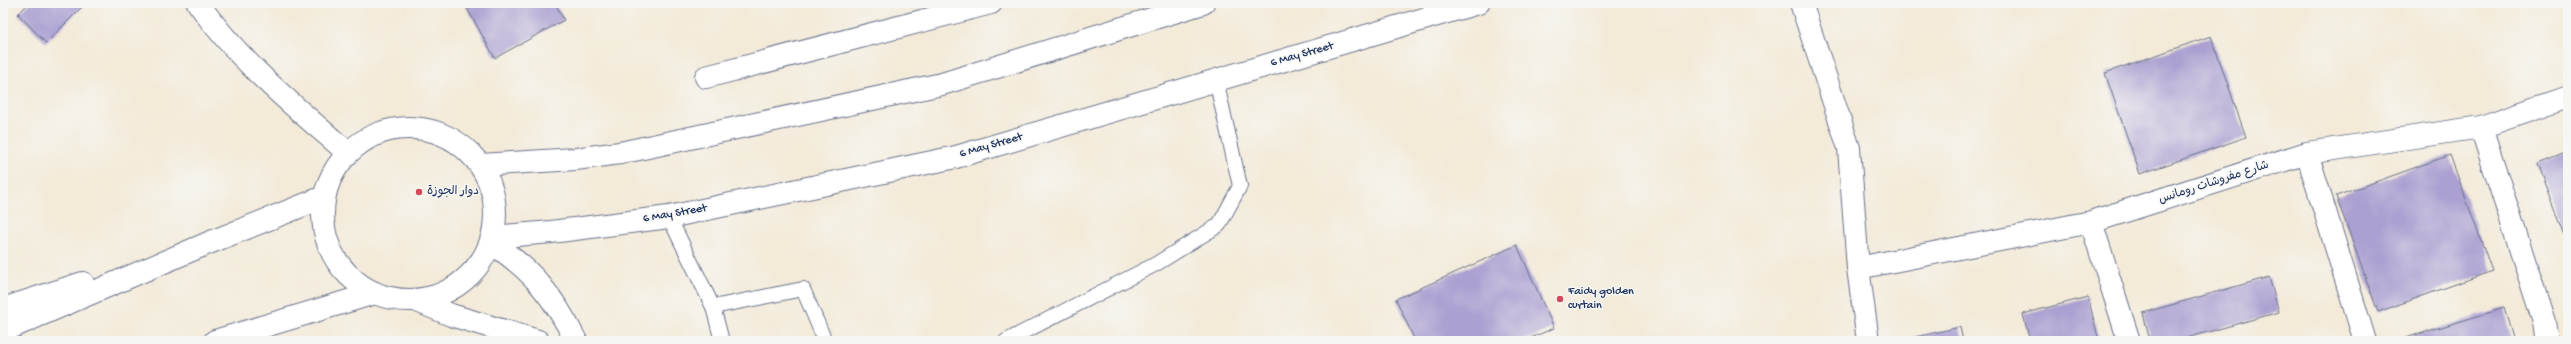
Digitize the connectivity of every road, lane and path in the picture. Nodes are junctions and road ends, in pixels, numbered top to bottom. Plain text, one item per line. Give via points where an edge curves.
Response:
1 (198, 3) edge
2 (991, 3) edge
3 (1203, 3) edge
4 (1478, 3) edge
5 (1801, 3) edge
6 (706, 77) dead end
7 (1216, 80) junction
8 (2568, 97) edge
9 (2481, 127) junction
10 (348, 152) junction
11 (2307, 153) junction
12 (481, 165) junction
13 (324, 197) junction
14 (669, 217) junction
15 (2091, 222) junction
16 (492, 240) junction
17 (206, 244) junction
18 (1858, 268) junction
19 (376, 293) junction
20 (415, 300) junction
21 (713, 307) junction
22 (3, 309) edge
23 (248, 330) junction
24 (3, 331) edge
25 (215, 341) edge
26 (222, 341) edge
27 (538, 341) edge
28 (576, 341) edge
29 (722, 341) edge
30 (825, 341) edge
31 (1006, 341) edge
32 (1868, 341) edge
33 (2129, 341) edge
34 (2365, 341) edge
35 (2547, 341) edge

1 - 10 main road via 215,28 261,78
2 - 6 main road
3 - 12 main road via 942,84 620,153 575,159
4 - 7 main road, 6 May Street
5 - 18 main road via 1849,148
7 - 14 main road, 6 May Street via 956,157
7 - 31 lane via 1240,186 1219,225 1156,264
8 - 9 main road, شارع مفروشات رومانس
9 - 11 main road, شارع مفروشات رومانس
9 - 35 main road via 2544,322
10 - 12 main road via 367,138 389,130 412,127 439,132 463,145
10 - 13 main road via 334,171
11 - 15 main road, شارع مفروشات رومانس
11 - 34 main road
12 - 16 main road via 492,188 495,212
13 - 17 main road
13 - 19 main road via 323,221 328,243 355,282
14 - 16 main road, 6 May Street
14 - 21 lane
15 - 18 main road, شارع مفروشات رومانس
15 - 33 main road
16 - 20 main road via 479,265 461,283 440,295
16 - 28 main road via 536,277 563,314
17 - 22 main road
17 - 24 main road
18 - 32 main road
19 - 20 main road via 395,299
19 - 23 main road
20 - 27 main road via 451,315
21 - 29 lane
21 - 30 lane via 804,289
23 - 25 main road
23 - 26 main road

